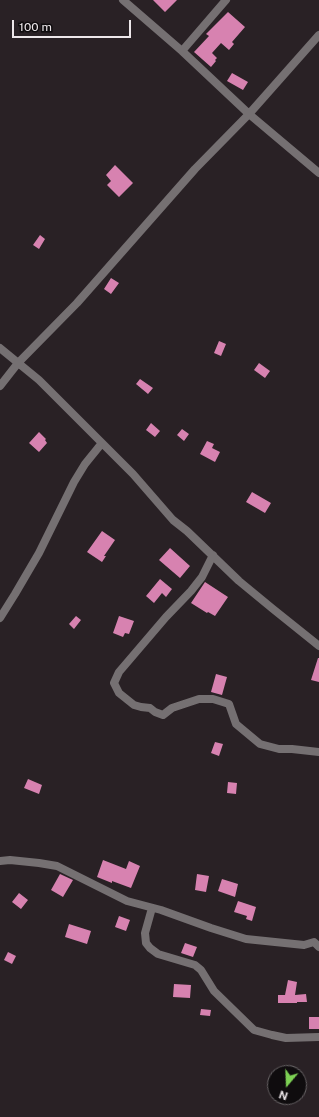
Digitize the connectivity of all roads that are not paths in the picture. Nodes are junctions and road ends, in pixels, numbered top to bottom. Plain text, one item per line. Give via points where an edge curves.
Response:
1 (123, 0) edge
2 (226, 0) edge
3 (319, 35) edge
4 (182, 51) junction
5 (249, 114) junction
6 (319, 173) edge
7 (0, 348) edge
8 (18, 363) junction
9 (0, 386) edge
10 (102, 443) junction
11 (213, 555) junction
12 (0, 618) edge
13 (319, 646) edge
14 (319, 752) edge
15 (0, 861) edge
16 (152, 908) junction
17 (319, 947) edge
18 (319, 1037) edge

1 - 4 street
2 - 4 street
3 - 5 street
4 - 5 street
5 - 6 street
5 - 8 street via 195,169 77,303
7 - 8 street
8 - 9 street
8 - 10 street via 39,380
10 - 11 street via 134,474 168,515
10 - 12 street via 78,476 39,553
11 - 13 street via 239,581
11 - 14 street via 202,577 191,591 119,672 114,683 119,693 134,704 163,715 172,708 199,699 218,700 229,704 236,724 260,744 279,749
15 - 16 street via 57,866 127,901
16 - 17 street via 246,939 304,945 314,942
16 - 18 street via 145,933 146,943 150,948 158,954 195,965 214,991 254,1030 286,1038

